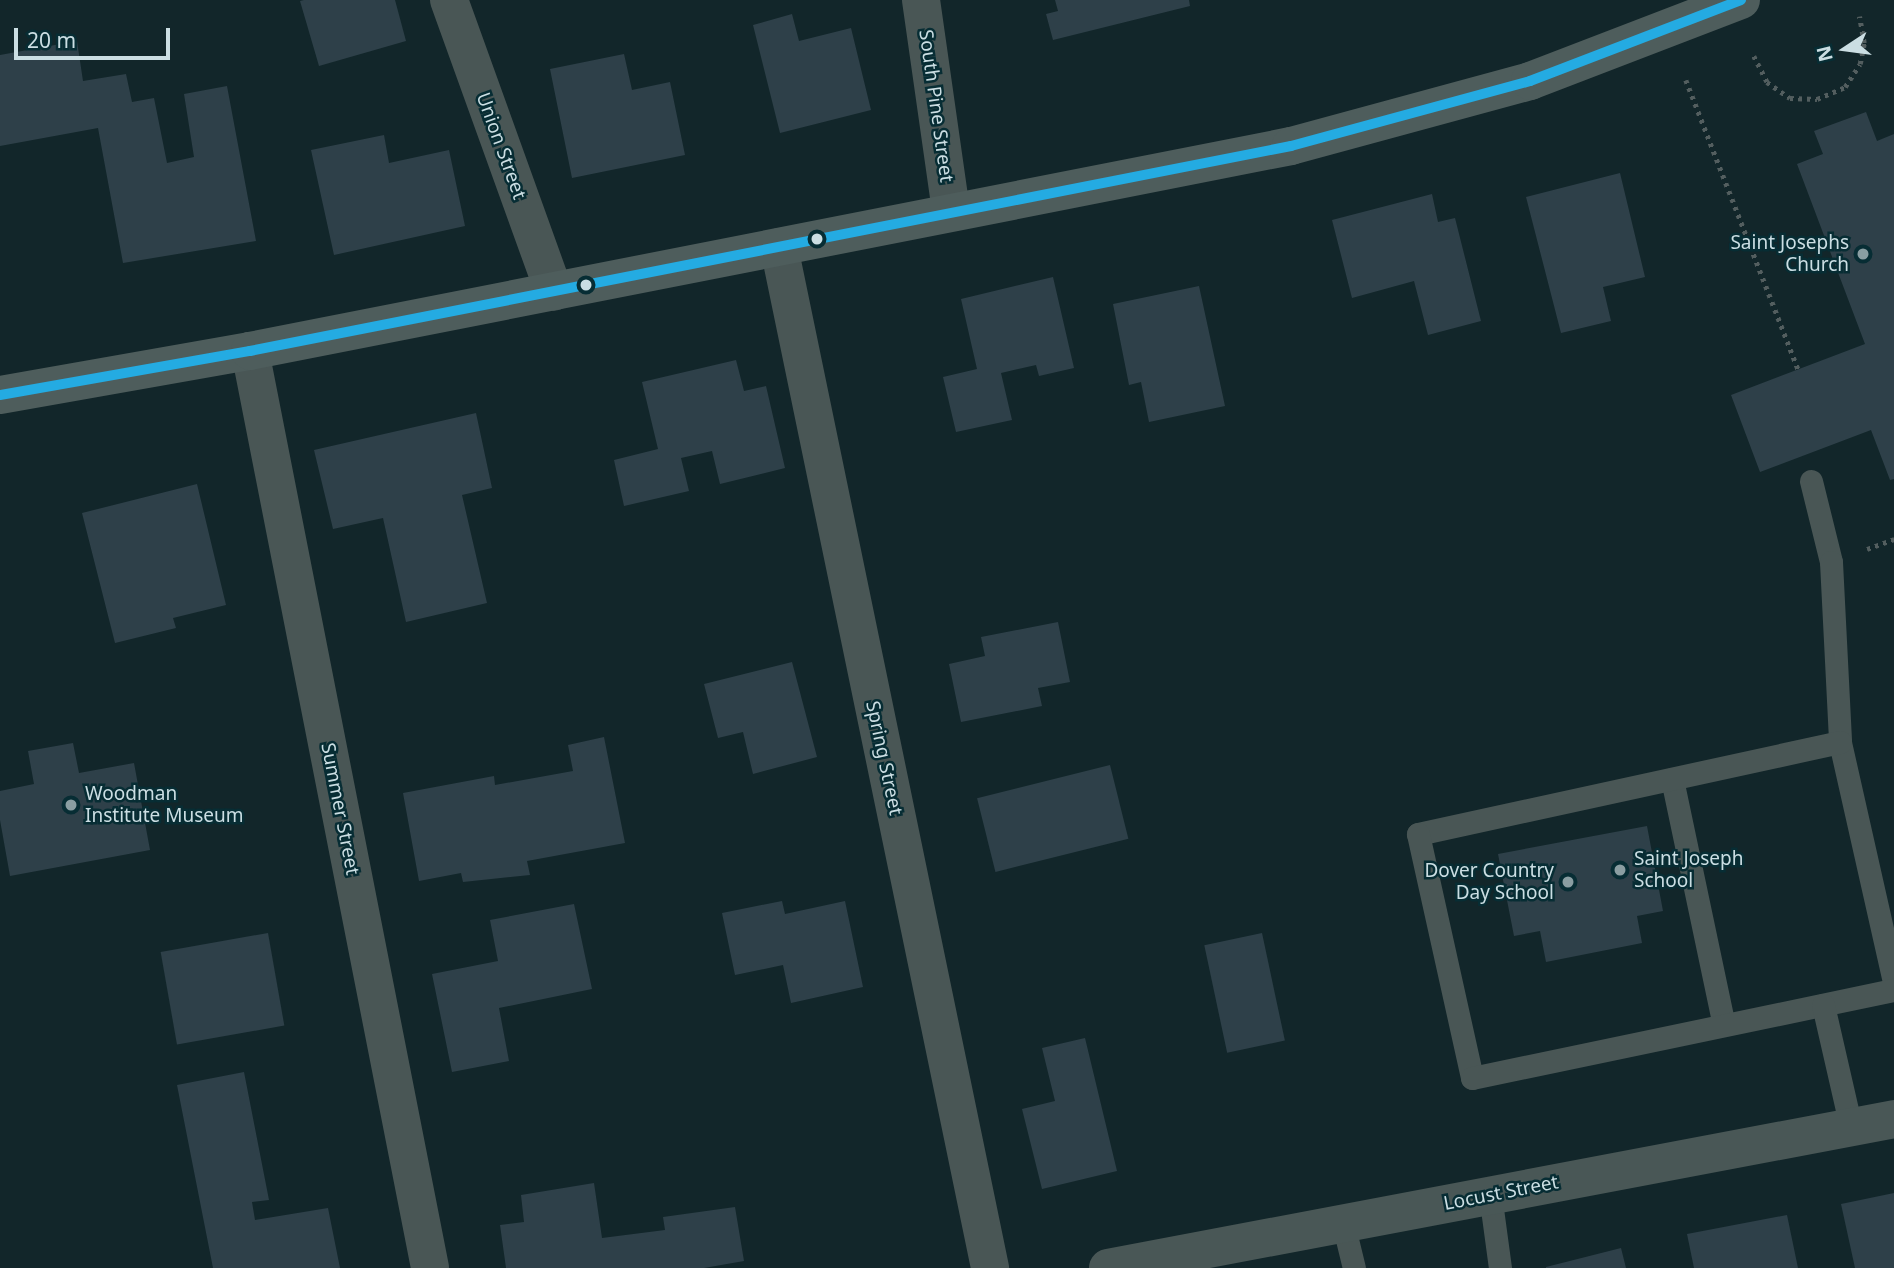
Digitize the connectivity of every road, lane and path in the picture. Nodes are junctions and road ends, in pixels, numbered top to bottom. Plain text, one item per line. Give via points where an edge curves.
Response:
1 (449, 0) edge
2 (920, 0) edge
3 (1741, 0) edge
4 (1859, 16) dead end
5 (1754, 56) dead end
6 (1686, 80) dead end
7 (951, 212) junction
8 (779, 247) junction
9 (554, 292) junction
10 (250, 351) junction
11 (1798, 369) dead end
12 (0, 395) edge
13 (1811, 481) dead end
14 (1840, 743) junction
15 (1672, 779) junction
16 (1894, 982) edge
17 (1894, 990) edge
18 (1823, 1005) junction
19 (1724, 1025) junction
20 (1894, 1119) edge
21 (1852, 1127) junction
22 (1490, 1195) junction
23 (1343, 1223) junction
24 (430, 1268) edge
25 (990, 1268) edge
26 (1108, 1268) edge
27 (1354, 1268) edge
28 (1500, 1268) edge

1 - 9 street, Union Street
2 - 7 street, South Pine Street
3 - 7 main road via 1530,80 1304,143
4 - 5 path via 1864,43 1860,64 1845,87 1817,99 1790,98 1768,82
6 - 11 path
7 - 8 main road
8 - 9 main road
8 - 25 street, Spring Street
9 - 10 main road
10 - 12 main road
10 - 24 street, Summer Street
13 - 14 lane via 1831,562
14 - 15 lane
14 - 16 lane
15 - 19 lane
15 - 19 lane via 1418,834 1472,1078
17 - 18 lane
18 - 19 lane
18 - 21 lane
20 - 21 street, Locust Street
21 - 22 street, Locust Street
22 - 23 street, Locust Street
22 - 28 lane
23 - 26 street, Locust Street
23 - 27 lane

